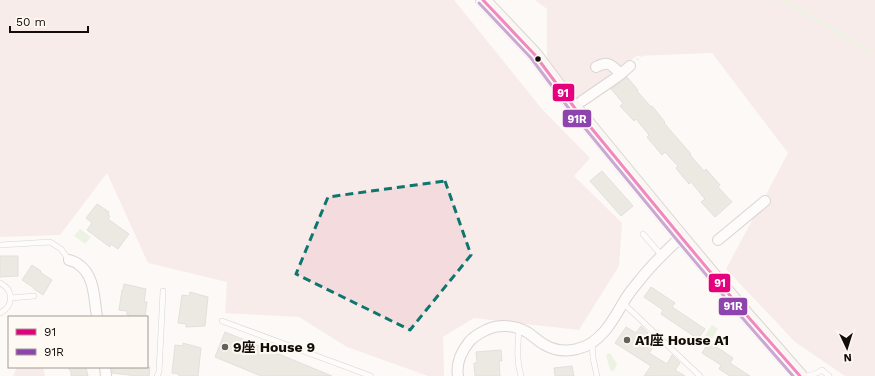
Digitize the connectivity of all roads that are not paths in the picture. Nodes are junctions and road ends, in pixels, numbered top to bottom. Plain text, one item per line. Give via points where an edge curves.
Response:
1 (483, 0) edge
2 (630, 66) dead end
3 (596, 67) dead end
4 (621, 74) junction
5 (582, 101) dead end
6 (765, 201) dead end
7 (643, 234) dead end
8 (681, 237) junction
9 (718, 240) dead end
10 (0, 245) edge
11 (662, 256) junction
12 (69, 260) joint
13 (0, 283) edge
14 (163, 292) dead end
15 (34, 296) dead end
16 (10, 298) junction
17 (623, 303) junction
18 (0, 313) edge
19 (97, 316) edge
20 (222, 321) dead end
21 (519, 329) junction
22 (592, 343) junction
23 (157, 376) edge
24 (371, 376) edge
25 (458, 376) edge
26 (521, 376) edge
27 (597, 376) edge
28 (700, 376) edge
29 (800, 376) edge
30 (807, 376) edge
31 (829, 376) edge

1 - 8 main road via 535,55 574,107
2 - 4 street
3 - 4 street via 604,63 610,64
4 - 5 street
6 - 9 street
7 - 11 lane
8 - 11 street
8 - 29 main road
10 - 12 lane via 50,242 61,249
11 - 17 street via 639,280
12 - 19 street via 78,263 90,277
13 - 16 lane via 9,290
14 - 23 lane
15 - 16 lane
16 - 18 lane via 8,306
17 - 22 street via 612,322
17 - 28 lane
20 - 24 lane
21 - 22 street via 555,349 578,349
21 - 25 street via 502,326 480,333 463,350
21 - 26 lane via 517,356
22 - 27 lane
30 - 31 lane via 822,370

